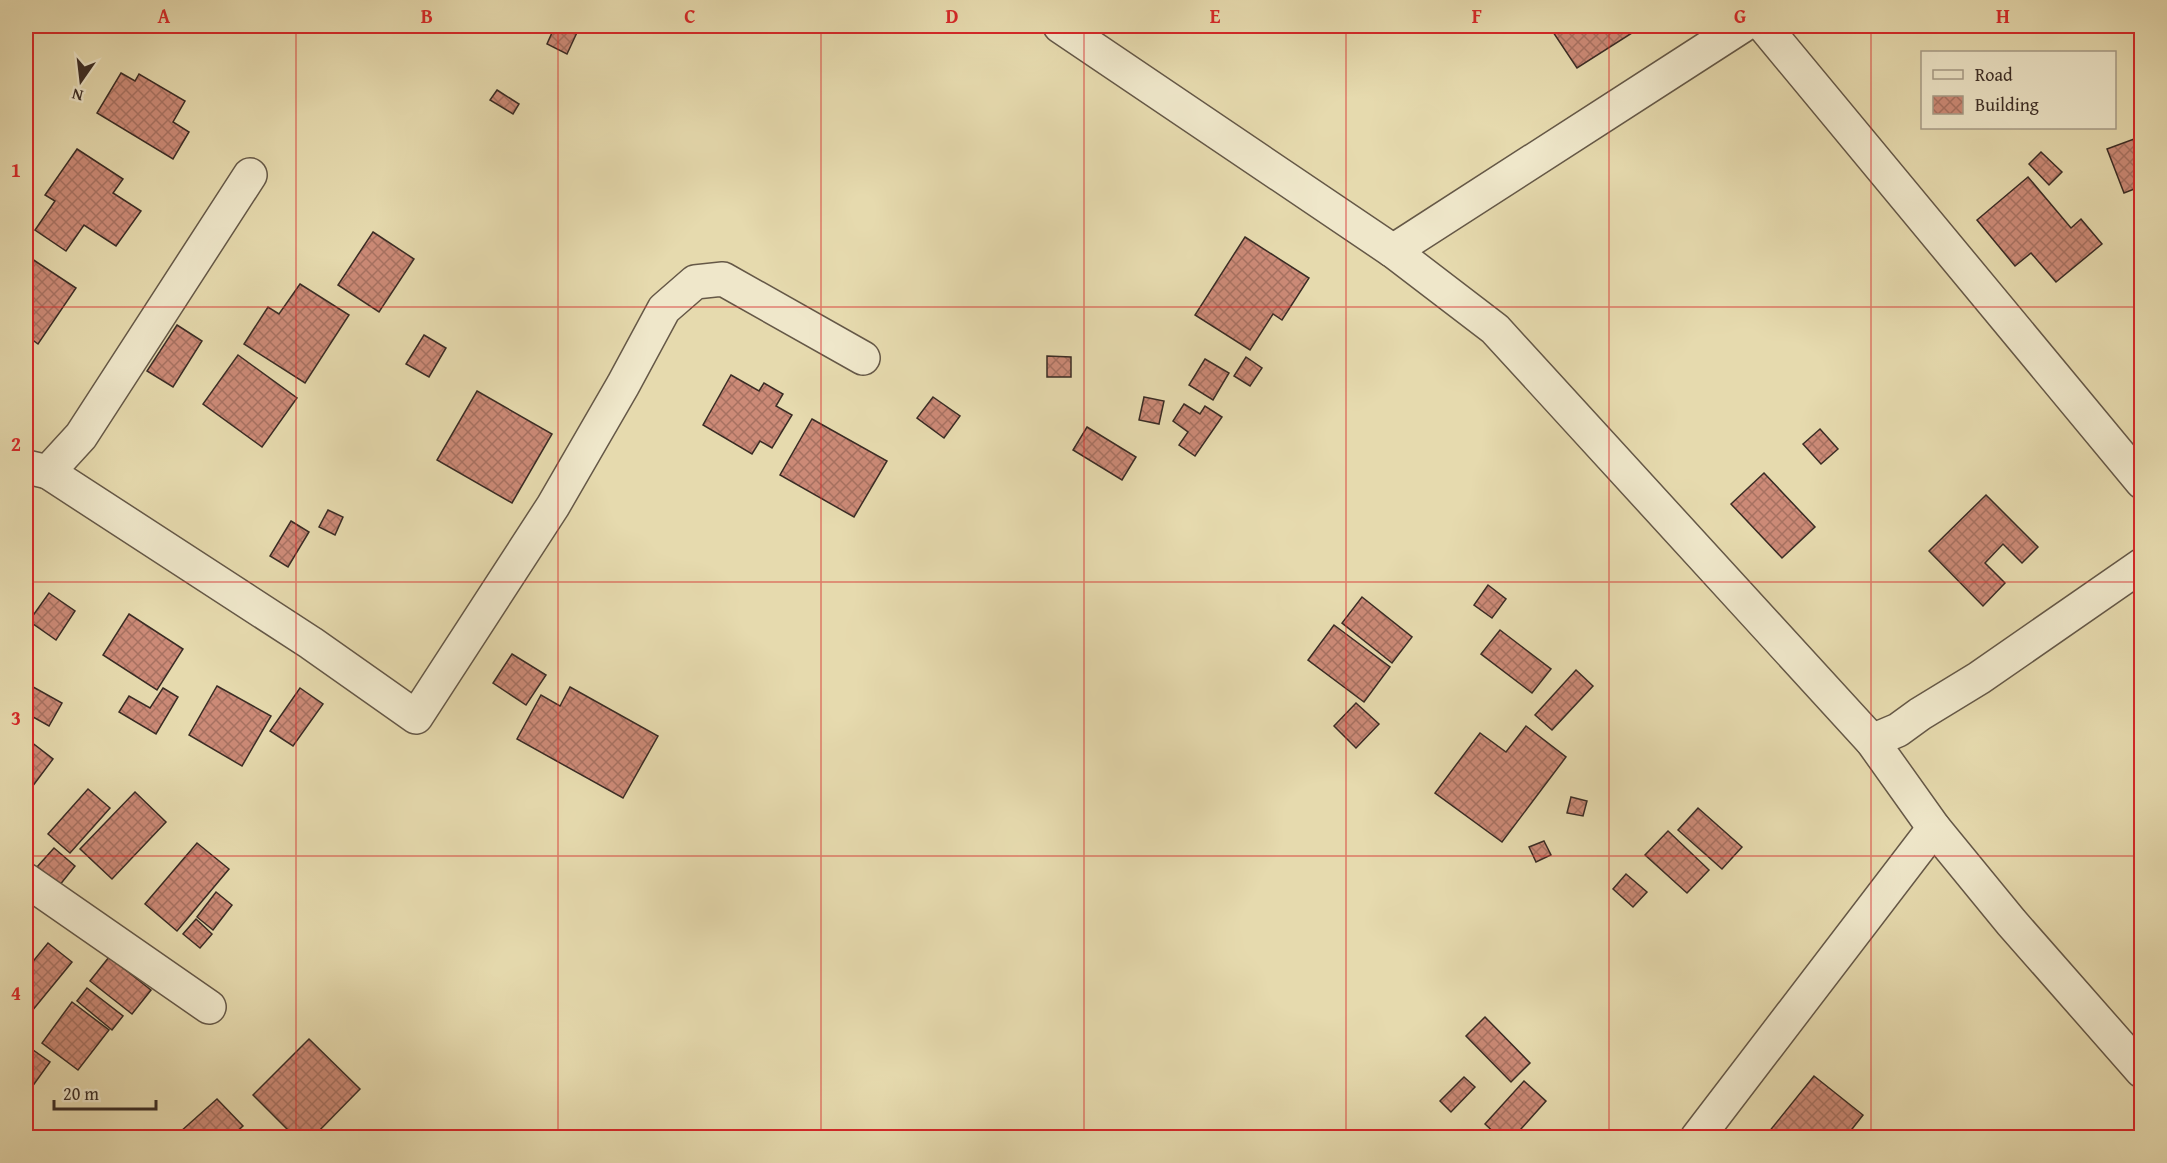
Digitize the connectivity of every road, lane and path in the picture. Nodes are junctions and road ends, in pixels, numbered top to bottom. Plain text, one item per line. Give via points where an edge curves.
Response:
1 (1060, 26) edge
2 (1742, 26) edge
3 (1764, 26) edge
4 (250, 175) dead end
5 (1393, 251) junction
6 (863, 358) dead end
7 (37, 469) edge
8 (2142, 482) edge
9 (2142, 565) edge
10 (1872, 741) junction
11 (1934, 828) junction
12 (26, 880) edge
13 (209, 1007) dead end
14 (2142, 1071) edge
15 (1697, 1137) edge

1 - 5 street
2 - 5 street
3 - 8 street
4 - 7 street via 81,436
5 - 10 street via 1495,329
6 - 7 street via 723,279 695,282 664,309 553,507 416,717 312,643
9 - 10 street via 1979,678 1898,730
10 - 11 street
11 - 14 street
11 - 15 street
12 - 13 street

